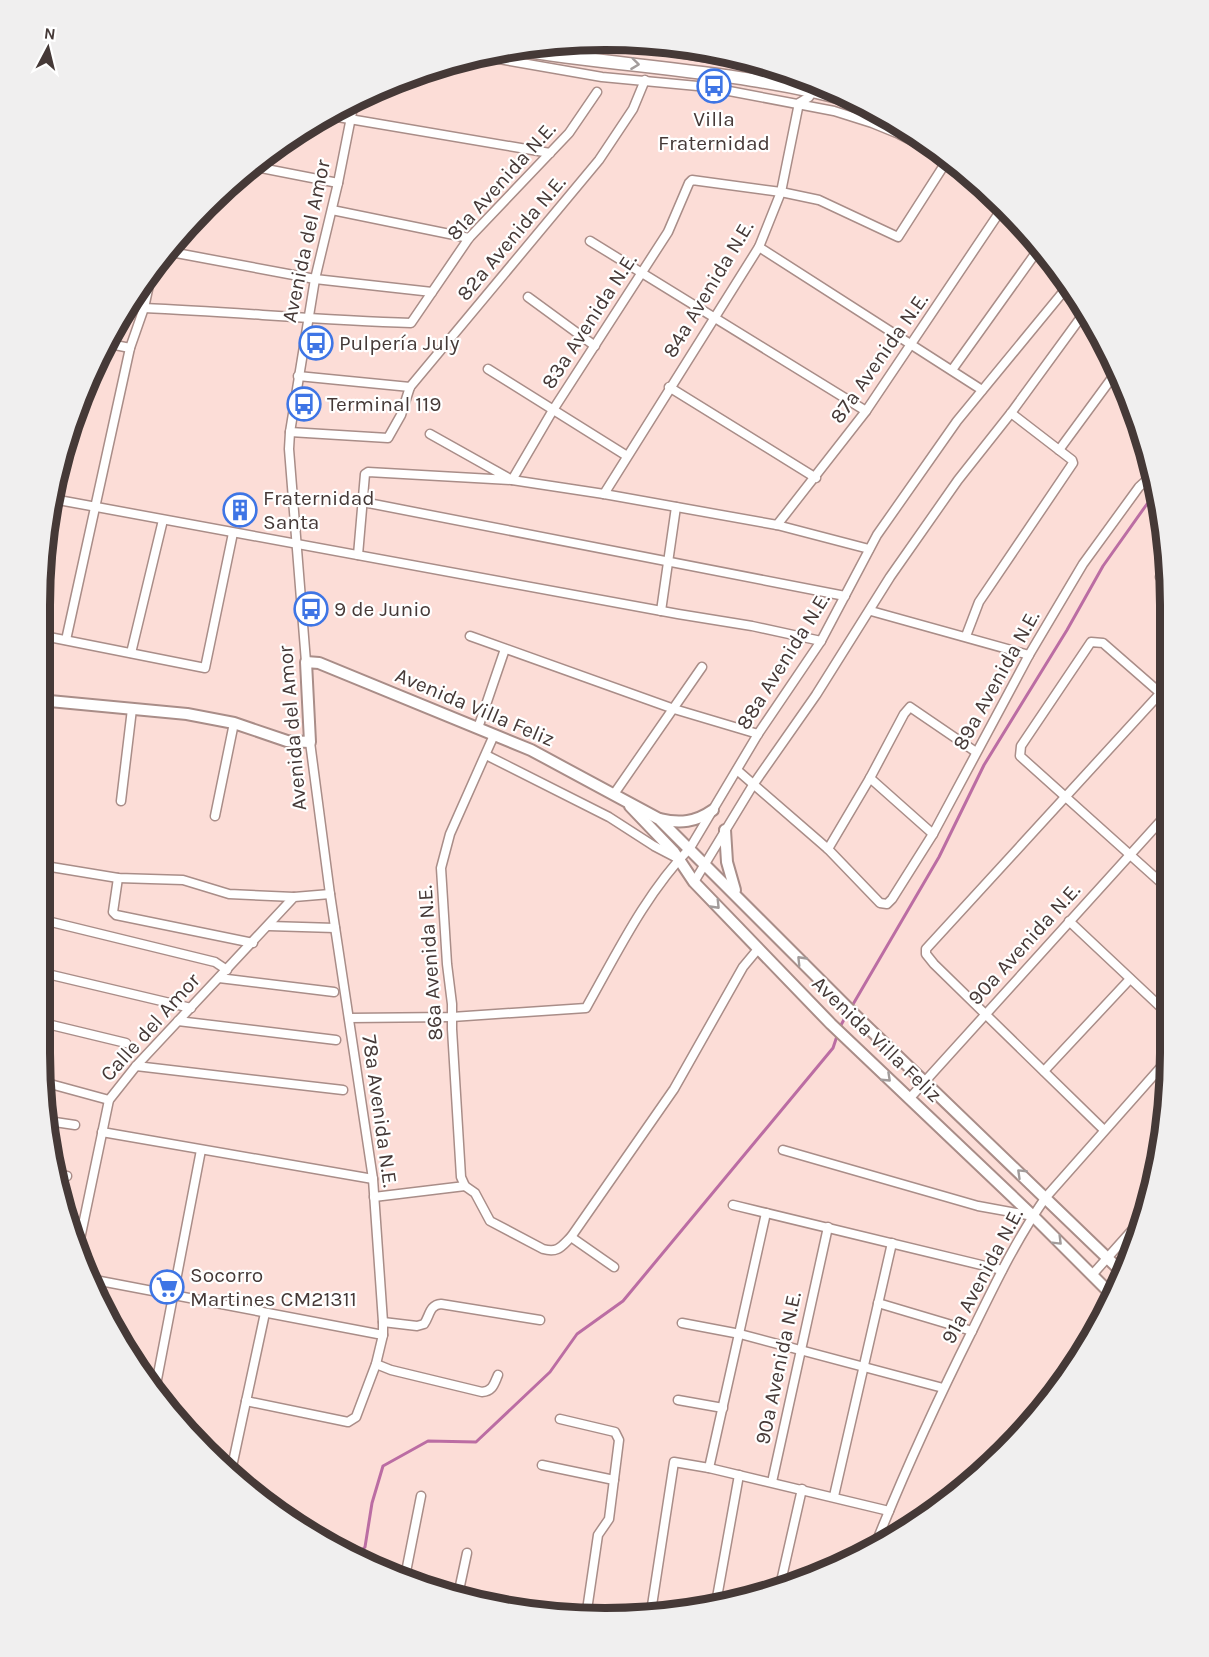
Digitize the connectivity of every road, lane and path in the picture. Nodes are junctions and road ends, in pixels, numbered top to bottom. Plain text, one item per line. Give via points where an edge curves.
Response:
1 (545, 53) edge
2 (500, 59) edge
3 (645, 80) junction
4 (597, 92) dead end
5 (812, 92) junction
6 (823, 95) edge
7 (799, 104) junction
8 (353, 110) edge
9 (341, 117) edge
10 (352, 118) junction
11 (909, 140) edge
12 (550, 153) junction
13 (944, 166) edge
14 (262, 168) edge
15 (338, 183) junction
16 (781, 192) junction
17 (332, 210) junction
18 (999, 214) edge
19 (469, 238) junction
20 (590, 241) dead end
21 (759, 247) junction
22 (176, 253) edge
23 (1035, 254) edge
24 (642, 274) junction
25 (315, 279) junction
26 (148, 289) edge
27 (432, 292) junction
28 (1063, 292) edge
29 (528, 297) dead end
30 (144, 308) junction
31 (713, 318) junction
32 (309, 319) junction
33 (1080, 319) edge
34 (911, 344) junction
35 (114, 345) edge
36 (595, 346) junction
37 (130, 348) junction
38 (488, 369) dead end
39 (952, 370) junction
40 (298, 376) junction
41 (1111, 379) edge
42 (410, 387) junction
43 (669, 387) junction
44 (982, 390) junction
45 (553, 410) junction
46 (866, 411) junction
47 (1011, 413) junction
48 (290, 432) junction
49 (430, 434) dead end
50 (1059, 450) junction
51 (627, 456) junction
52 (816, 478) junction
53 (512, 480) junction
54 (1146, 481) edge
55 (604, 494) junction
56 (59, 500) edge
57 (363, 502) junction
58 (96, 507) junction
59 (676, 507) junction
60 (163, 520) junction
61 (777, 525) junction
62 (233, 533) junction
63 (296, 543) junction
64 (869, 549) junction
65 (358, 555) junction
66 (669, 561) junction
67 (845, 596) junction
68 (871, 610) junction
69 (661, 611) junction
70 (470, 636) dead end
71 (966, 636) junction
72 (50, 637) edge
73 (66, 640) junction
74 (821, 641) junction
75 (505, 648) junction
76 (131, 653) junction
77 (1029, 656) junction
78 (306, 662) junction
79 (702, 668) dead end
80 (1160, 690) edge
81 (1160, 697) edge
82 (50, 701) edge
83 (132, 709) junction
84 (674, 709) junction
85 (234, 723) junction
86 (478, 728) junction
87 (758, 734) junction
88 (494, 735) junction
89 (310, 741) junction
90 (976, 752) junction
91 (486, 755) junction
92 (737, 770) junction
93 (870, 778) junction
94 (753, 785) junction
95 (619, 797) junction
96 (1066, 797) junction
97 (121, 801) dead end
98 (713, 810) junction
99 (216, 816) dead end
100 (659, 819) junction
101 (1160, 821) edge
102 (725, 830) junction
103 (933, 834) junction
104 (690, 848) junction
105 (828, 849) junction
106 (1130, 853) junction
107 (679, 860) junction
108 (705, 862) junction
109 (50, 867) edge
110 (118, 878) junction
111 (1160, 881) edge
112 (694, 882) junction
113 (736, 893) junction
114 (330, 894) junction
115 (294, 897) junction
116 (1069, 921) junction
117 (50, 922) edge
118 (269, 926) junction
119 (335, 928) junction
120 (253, 943) junction
121 (758, 949) junction
122 (227, 970) junction
123 (50, 975) edge
124 (219, 978) junction
125 (1130, 979) junction
126 (334, 992) dead end
127 (1160, 1007) edge
128 (191, 1008) junction
129 (986, 1014) junction
130 (452, 1017) junction
131 (349, 1018) junction
132 (178, 1021) junction
133 (50, 1025) edge
134 (336, 1040) dead end
135 (126, 1043) dead end
136 (136, 1066) junction
137 (1159, 1069) edge
138 (1044, 1071) junction
139 (925, 1082) junction
140 (51, 1084) edge
141 (343, 1090) dead end
142 (909, 1099) junction
143 (109, 1100) junction
144 (54, 1121) edge
145 (75, 1125) dead end
146 (1104, 1130) junction
147 (102, 1132) junction
148 (201, 1150) junction
149 (783, 1150) dead end
150 (63, 1175) edge
151 (67, 1176) dead end
152 (373, 1179) junction
153 (465, 1186) junction
154 (374, 1197) junction
155 (1046, 1197) junction
156 (733, 1205) dead end
157 (766, 1213) junction
158 (1033, 1216) junction
159 (828, 1227) junction
160 (1129, 1233) edge
161 (81, 1236) edge
162 (571, 1237) junction
163 (892, 1243) junction
164 (1107, 1257) junction
165 (1116, 1266) edge
166 (614, 1267) dead end
167 (1002, 1270) junction
168 (1092, 1275) junction
169 (99, 1281) edge
170 (1106, 1289) edge
171 (174, 1296) junction
172 (878, 1303) junction
173 (265, 1313) junction
174 (540, 1320) dead end
175 (383, 1322) junction
176 (682, 1323) dead end
177 (972, 1331) junction
178 (740, 1334) junction
179 (383, 1335) junction
180 (800, 1351) junction
181 (376, 1364) junction
182 (862, 1368) junction
183 (498, 1375) dead end
184 (157, 1380) edge
185 (944, 1388) junction
186 (678, 1400) dead end
187 (246, 1401) junction
188 (723, 1408) junction
189 (560, 1419) dead end
190 (233, 1464) edge
191 (542, 1465) dead end
192 (709, 1468) junction
193 (739, 1474) junction
194 (614, 1480) junction
195 (772, 1482) junction
196 (802, 1489) junction
197 (421, 1496) dead end
198 (834, 1496) junction
199 (889, 1511) junction
200 (880, 1534) edge
201 (467, 1552) dead end
202 (406, 1570) edge
203 (782, 1578) edge
204 (459, 1588) edge
205 (717, 1596) edge
206 (652, 1605) edge
207 (587, 1607) edge

1 -> 5 main road
2 - 3 street via 602,77
3 - 7 street
3 - 42 street, 82a Avenida N.E. via 633,109 599,160
4 - 12 street, 81a Avenida N.E.
5 - 6 main road
5 - 7 street
7 - 11 street via 872,123
7 - 16 street, 84a Avenida N.E.
8 - 10 street, Avenida del Amor
9 - 10 street
10 - 12 street
10 - 15 street, Avenida del Amor
12 - 19 street, 81a Avenida N.E.
13 - 16 street via 898,237 819,200
14 - 15 street
15 - 17 street, Avenida del Amor
16 - 21 street, 84a Avenida N.E.
16 - 24 street, 83a Avenida N.E. via 692,180 668,232
17 - 19 street
17 - 25 street, Avenida del Amor
18 - 34 street, 87a Avenida N.E.
19 - 27 street, 81a Avenida N.E.
20 - 24 street
21 - 31 street, 84a Avenida N.E.
21 - 34 street
22 - 25 street
23 - 39 street
24 - 31 street
24 - 36 street, 83a Avenida N.E.
25 - 27 street
25 - 32 street, Avenida del Amor
26 - 30 street
27 - 32 street, 81a Avenida N.E. via 411,323
28 - 44 street, 88a Avenida N.E.
29 - 36 street
30 - 32 street
30 - 37 street
31 - 43 street, 84a Avenida N.E.
31 - 46 street
32 - 40 street, Avenida del Amor
33 - 47 street, 88a Avenida N.E.
34 - 39 street
34 - 46 street, 87a Avenida N.E.
35 - 37 street
36 - 45 street, 83a Avenida N.E.
37 - 58 street
38 - 45 street
39 - 44 street
40 - 42 street
40 - 48 street, Avenida del Amor
41 - 50 street
42 - 48 street, 82a Avenida N.E. via 388,438
43 - 51 street, 84a Avenida N.E.
43 - 52 street
44 - 64 street, 88a Avenida N.E.
45 - 51 street
45 - 53 street, 83a Avenida N.E.
46 - 52 street, 87a Avenida N.E.
47 - 50 street
47 - 68 street, 88a Avenida N.E. via 958,480
48 - 63 street, Avenida del Amor
49 - 53 street
50 - 71 street via 1072,460 1072,466 979,602
51 - 55 street, 84a Avenida N.E.
52 - 61 street, 87a Avenida N.E.
53 - 55 street
53 - 57 street via 368,472
54 - 77 street, 89a Avenida N.E. via 1083,564
55 - 59 street
56 - 58 street
57 - 65 street
57 - 66 street
58 - 60 street
58 - 73 street
59 - 61 street
59 - 66 street
60 - 62 street
60 - 76 street
61 - 64 street
62 - 63 street
62 - 76 street via 205,668
63 - 65 street
63 - 78 street, Avenida del Amor
64 - 67 street, 88a Avenida N.E.
65 - 69 street
66 - 67 street
66 - 69 street
67 - 74 street, 88a Avenida N.E.
68 - 71 street
68 - 94 street, 88a Avenida N.E.
69 - 74 street
70 - 75 street
71 - 77 street
72 - 73 street
73 - 76 street
74 - 87 street, 88a Avenida N.E.
75 - 84 street
75 - 86 street
77 - 90 street, 89a Avenida N.E.
78 - 86 street, Avenida Villa Feliz via 319,663
78 - 89 street, Avenida del Amor
79 - 84 street
80 - 96 street via 1103,643 1091,642 1019,751
81 - 96 street
82 - 83 street
83 - 85 street
83 - 97 street
84 - 87 street
84 - 95 street
85 - 89 street via 286,741
85 - 99 street
86 - 88 street, Avenida Villa Feliz
87 - 92 street, 88a Avenida N.E.
88 - 91 street, 86a Avenida N.E.
88 - 95 street, Avenida Villa Feliz via 531,750
89 - 114 street, Avenida del Amor
90 - 93 street via 910,707
90 - 103 street, 89a Avenida N.E.
91 - 107 street via 609,817
91 - 130 street, 86a Avenida N.E. via 450,834 441,868
92 - 94 street
92 - 98 street, 88a Avenida N.E.
93 - 103 street
93 - 105 street
94 - 102 street, 88a Avenida N.E.
94 - 105 street
95 - 100 street, Avenida Villa Feliz
95 - 107 street, Avenida Villa Feliz
96 - 106 street
96 - 129 street via 926,949 930,959
98 - 100 street via 681,822
98 - 104 street, 88a Avenida N.E.
100 - 104 street, Avenida Villa Feliz
101 - 106 street, 90a Avenida N.E.
102 - 108 street, 88a Avenida N.E.
102 - 113 street via 727,862
103 - 105 street, 89a Avenida N.E. via 886,904 880,903
104 - 107 street, 88a Avenida N.E.
104 - 108 street, Avenida Villa Feliz
106 - 111 street
106 - 116 street, 90a Avenida N.E.
107 - 112 street, Avenida Villa Feliz
107 - 130 street, 88a Avenida N.E. via 649,901 586,1008
108 - 112 street, 88a Avenida N.E.
108 - 113 street, Avenida Villa Feliz
109 - 110 street
110 - 115 street via 183,880 230,894
110 - 120 street via 113,912 116,915
112 -> 121 street, Avenida Villa Feliz
139 -> 113 street, Avenida Villa Feliz
114 - 115 street
114 - 119 street, 78a Avenida N.E.
115 - 118 street, Calle del Amor
116 - 125 street
116 - 129 street, 90a Avenida N.E.
117 - 122 street via 215,962
118 - 119 street
118 - 120 street, Calle del Amor
119 - 131 street, 78a Avenida N.E.
120 - 122 street, Calle del Amor
121 -> 142 street, Avenida Villa Feliz
121 - 162 street via 743,967 674,1089
122 - 124 street, Calle del Amor
123 - 128 street
124 - 126 street
124 - 128 street, Calle del Amor
125 - 127 street
125 - 138 street
128 - 132 street, Calle del Amor
129 - 138 street
129 - 139 street, 90a Avenida N.E.
130 - 131 street
130 - 153 street, 86a Avenida N.E. via 461,1177
131 - 152 street, 78a Avenida N.E.
132 - 134 street
132 - 136 street, Calle del Amor
133 - 135 street
136 - 141 street
136 - 143 street, Calle del Amor
137 - 146 street, 91a Avenida N.E.
138 - 146 street
139 - 142 street, 90a Avenida N.E.
155 -> 139 street, Avenida Villa Feliz
140 - 143 street
142 - 158 street, Avenida Villa Feliz
143 - 147 street, Calle del Amor
144 - 145 street
146 - 155 street, 91a Avenida N.E.
147 - 148 street
147 - 161 street, Calle del Amor
148 - 152 street
148 - 171 street
149 - 158 street via 978,1206
150 - 151 street
152 - 154 street, 78a Avenida N.E.
153 - 154 street
153 - 162 street via 474,1193 490,1221 543,1249 552,1251
154 - 175 street, 78a Avenida N.E.
155 - 158 street, 91a Avenida N.E.
155 - 164 street, Avenida Villa Feliz
156 - 157 street
157 - 159 street
157 - 178 street
158 - 167 street, 91a Avenida N.E.
158 -> 168 street, Avenida Villa Feliz
159 - 163 street
159 - 180 street, 90a Avenida N.E.
160 - 164 street
162 - 166 street
163 - 167 street
163 - 172 street
164 - 165 street, Avenida Villa Feliz
164 - 168 street
167 - 177 street, 91a Avenida N.E.
168 - 170 street, Avenida Villa Feliz
169 - 171 street
171 - 173 street
171 - 184 street
172 - 177 street
172 - 182 street
173 - 179 street
173 - 187 street
174 - 175 street via 441,1304 432,1308 424,1324
175 - 179 street, 78a Avenida N.E.
176 - 178 street
177 - 185 street, 91a Avenida N.E.
178 - 180 street
178 - 188 street
179 - 181 street, 78a Avenida N.E.
180 - 182 street
180 - 195 street, 90a Avenida N.E.
181 - 183 street via 482,1392 493,1387
181 - 187 street, 78a Avenida N.E. via 356,1417 348,1422
182 - 185 street
182 - 198 street
185 - 199 street, 91a Avenida N.E.
186 - 188 street
187 - 190 street
188 - 192 street
189 - 194 street via 619,1435
191 - 194 street
192 - 193 street
192 - 206 street via 674,1462
193 - 195 street
193 - 205 street
194 - 207 street via 609,1519 598,1535
195 - 196 street
196 - 198 street
196 - 203 street
197 - 202 street
198 - 199 street
199 - 200 street, 91a Avenida N.E.
201 - 204 street

